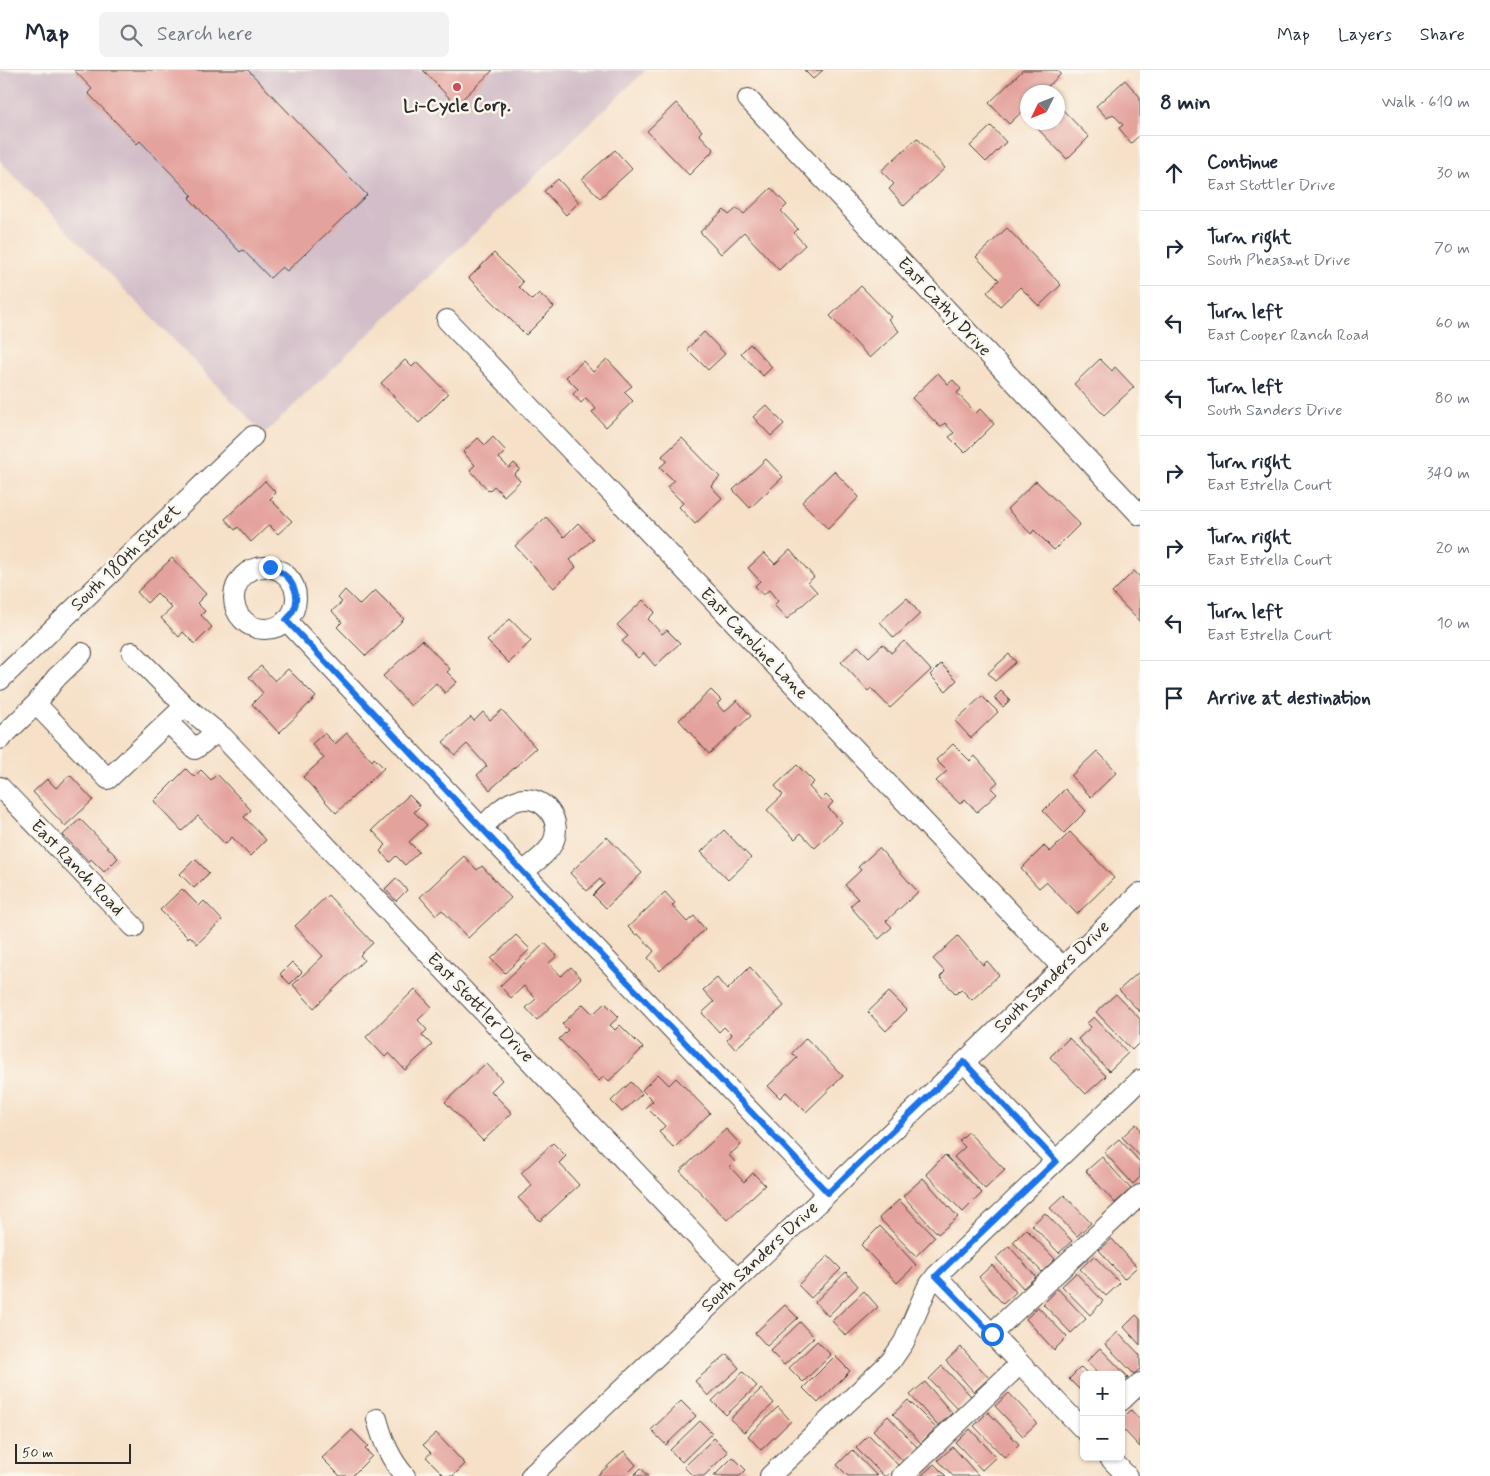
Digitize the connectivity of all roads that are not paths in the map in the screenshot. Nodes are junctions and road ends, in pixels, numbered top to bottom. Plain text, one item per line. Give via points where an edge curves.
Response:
1 (748, 99) dead end
2 (447, 320) dead end
3 (253, 436) dead end
4 (1140, 514) edge
5 (286, 620) dead end
6 (132, 652) dead end
7 (82, 653) dead end
8 (0, 680) edge
9 (36, 704) junction
10 (185, 706) junction
11 (168, 722) junction
12 (220, 734) junction
13 (0, 739) edge
14 (0, 787) edge
15 (482, 828) junction
16 (523, 872) junction
17 (1140, 893) edge
18 (134, 927) dead end
19 (1062, 967) junction
20 (964, 1062) junction
21 (1140, 1080) edge
22 (1056, 1161) junction
23 (828, 1193) junction
24 (1140, 1195) edge
25 (936, 1276) junction
26 (737, 1279) junction
27 (992, 1334) junction
28 (1020, 1364) junction
29 (1140, 1383) edge
30 (1125, 1397) edge
31 (377, 1419) dead end
32 (1080, 1426) edge
33 (1113, 1461) edge
34 (773, 1475) edge
35 (405, 1476) edge
36 (531, 1476) edge
37 (902, 1476) edge
38 (1127, 1476) edge

1 - 4 street, East Cathy Drive
2 - 19 street, East Caroline Lane
3 - 8 street, South 180th Street
5 - 15 street
6 - 10 street, East Stottler Drive
7 - 9 street via 56,678
9 - 11 street via 108,779
9 - 13 street
10 - 11 street
10 - 12 street, East Stottler Drive
11 - 12 street via 195,749
12 - 26 street, East Stottler Drive
14 - 18 street, East Ranch Road
15 - 16 street
15 - 16 street via 503,808 520,799 539,802 547,808 556,826 555,837 551,846
16 - 23 street
17 - 19 street, South Sanders Drive
19 - 20 street, South Sanders Drive
20 - 22 street
20 - 23 street, South Sanders Drive
21 - 22 street
22 - 25 street
23 - 26 street, South Sanders Drive
24 - 27 street
25 - 27 street
25 - 34 street via 927,1288 904,1342 891,1361
26 - 36 street, South Sanders Drive
27 - 28 street
28 - 32 street
28 - 37 street
29 - 30 street
31 - 35 street via 393,1462
33 - 38 street

